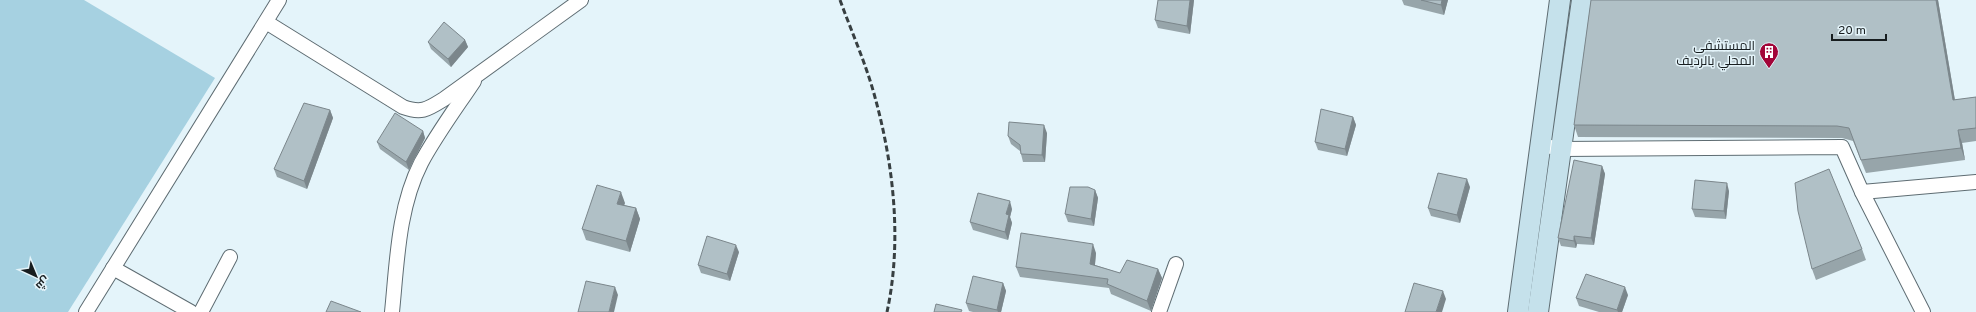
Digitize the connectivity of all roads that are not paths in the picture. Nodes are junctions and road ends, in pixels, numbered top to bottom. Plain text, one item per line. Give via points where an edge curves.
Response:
1 (280, 0) edge
2 (581, 0) edge
3 (1560, 0) edge
4 (1582, 0) edge
5 (266, 22) junction
6 (478, 74) junction
7 (1541, 145) junction
8 (1562, 149) junction
9 (1976, 182) edge
10 (1862, 192) junction
11 (230, 257) dead end
12 (1176, 264) dead end
13 (113, 268) junction
14 (86, 312) edge
15 (191, 312) edge
16 (201, 312) edge
17 (392, 312) edge
18 (1159, 312) edge
19 (1518, 312) edge
20 (1538, 312) edge
21 (1923, 312) edge

1 - 5 street
2 - 6 street
3 - 7 main road
4 - 8 main road
5 - 6 street via 414,111 424,111 434,106
5 - 13 street
6 - 17 street via 421,164 409,194 400,238
7 - 8 street
7 - 19 main road
8 - 10 street via 1842,147
8 - 20 main road
9 - 10 street
10 - 21 street
11 - 16 street
12 - 18 street
13 - 14 street
13 - 15 street

